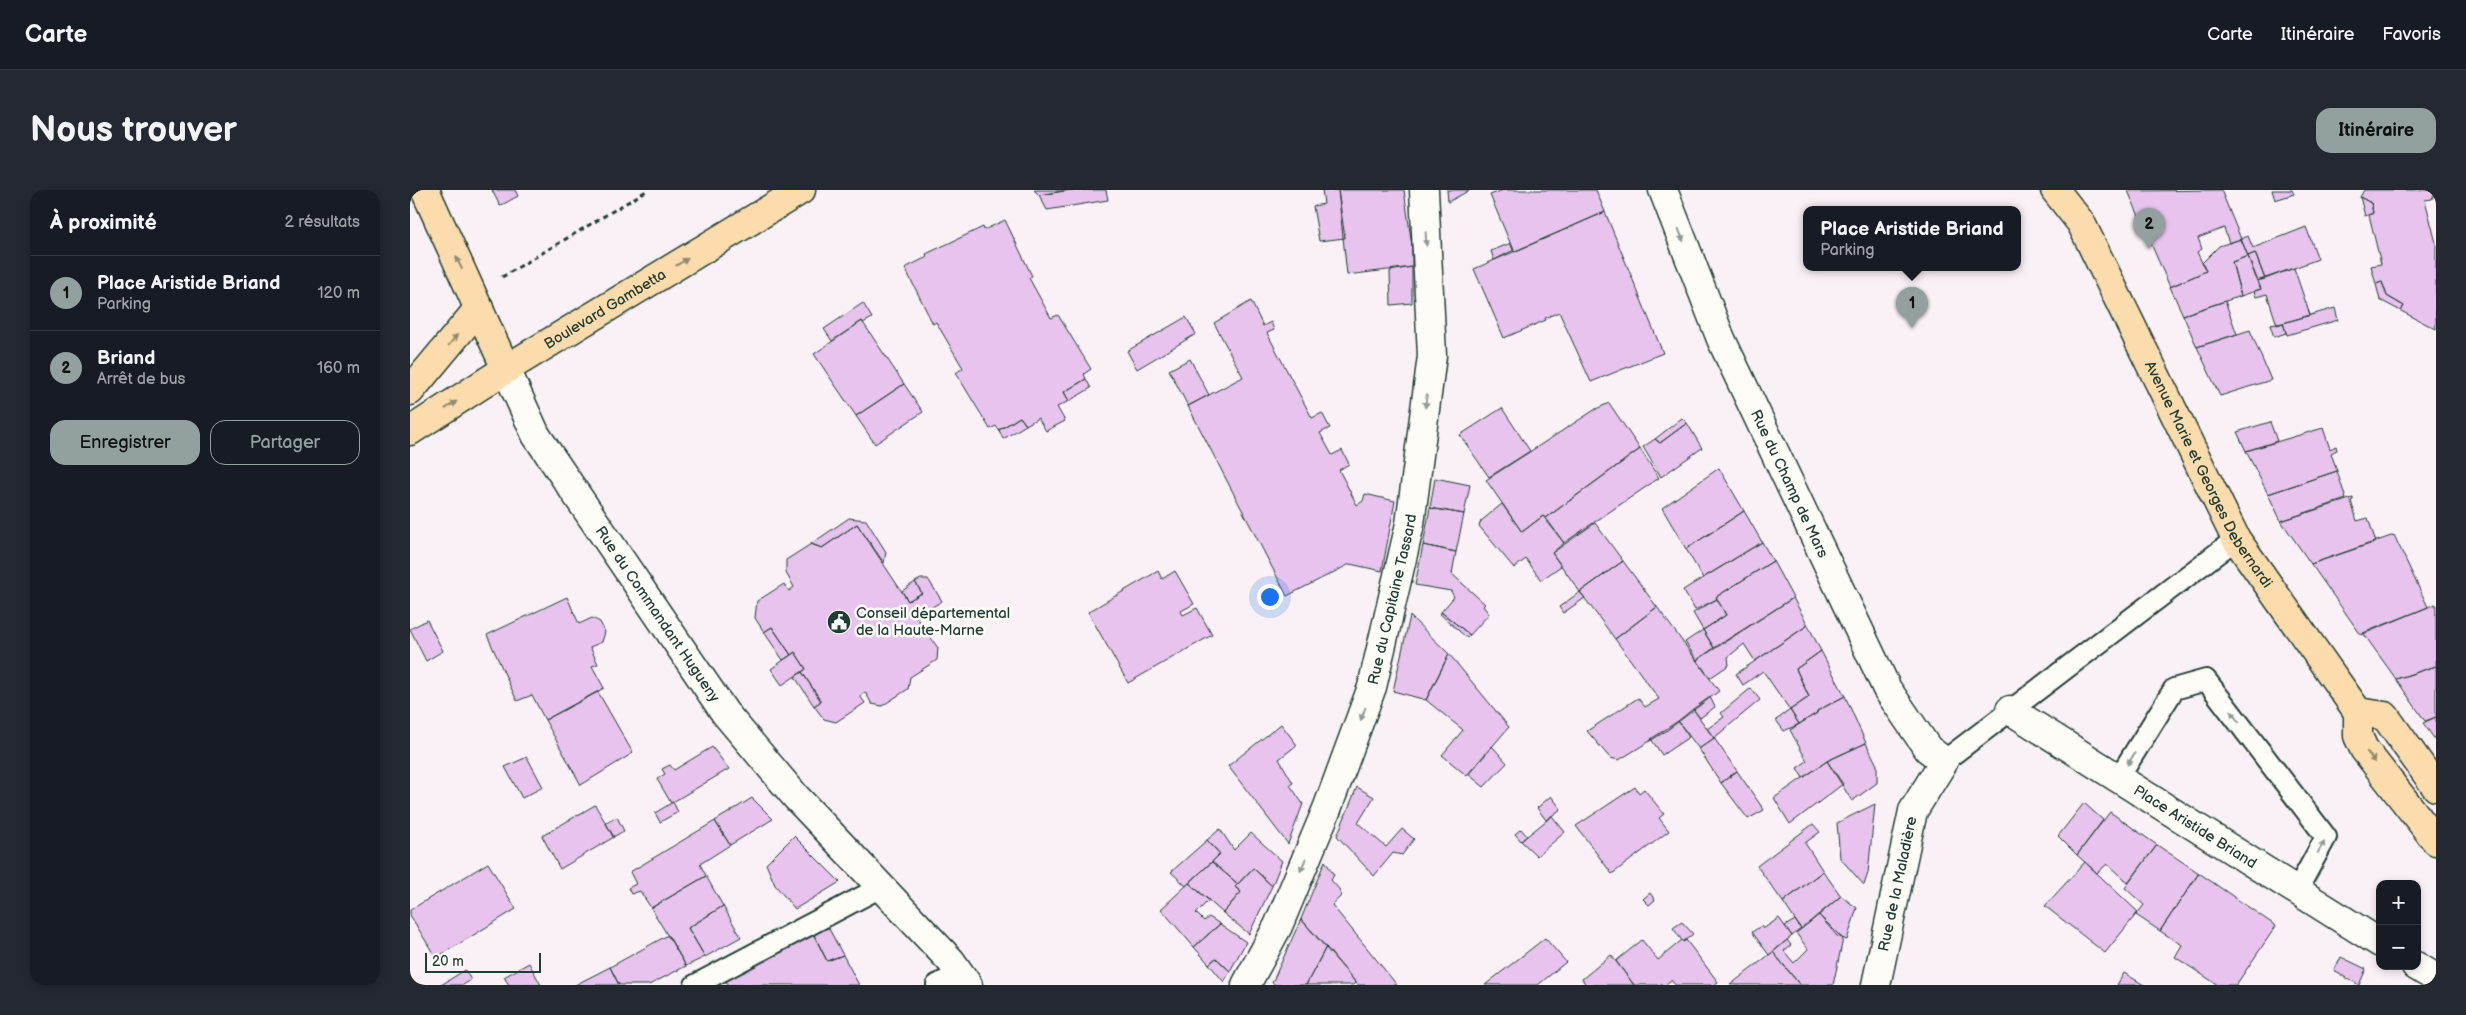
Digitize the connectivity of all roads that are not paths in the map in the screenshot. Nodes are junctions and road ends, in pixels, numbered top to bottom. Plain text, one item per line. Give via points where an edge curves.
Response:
1 (425, 190) edge
2 (801, 190) edge
3 (1424, 190) edge
4 (1663, 190) edge
5 (2055, 190) edge
6 (2076, 190) edge
7 (2081, 223) junction
8 (476, 301) junction
9 (506, 369) junction
10 (410, 391) edge
11 (410, 431) edge
12 (2236, 539) junction
13 (2010, 710) junction
14 (2358, 712) junction
15 (1944, 760) junction
16 (2118, 779) junction
17 (2436, 788) edge
18 (2436, 842) edge
19 (882, 887) junction
20 (2297, 890) junction
21 (2376, 940) edge
22 (2421, 969) edge
23 (2436, 978) edge
24 (955, 981) edge
25 (695, 985) edge
26 (1246, 985) edge
27 (1876, 985) edge

8 -> 1 main road, Rue du Commandant Hugueny
9 -> 2 main road, Boulevard Gambetta
3 -> 26 street, Rue du Capitaine Tassard via 1432,356 1408,534 1372,687 1278,926
4 -> 15 street, Rue du Champ de Mars via 1721,339 1887,689 1928,749
5 - 7 main road, Avenue Marie et Georges Debernardi
6 - 7 main road, Avenue Marie et Georges Debernardi
7 - 12 main road, Avenue Marie et Georges Debernardi
8 - 9 main road, Rue du Commandant Hugueny
10 -> 8 main road
11 -> 9 main road, Boulevard Gambetta
9 - 19 street, Rue du Commandant Hugueny via 536,435 725,713 796,797
12 - 13 lane
12 - 14 main road, Avenue Marie et Georges Debernardi
13 - 15 lane
13 - 16 street, Place Aristide Briand
14 - 17 main road via 2385,716
14 -> 18 main road via 2358,736 2364,748
15 - 27 street, Rue de la Maladière via 1913,811
16 - 20 street, Place Aristide Briand
20 -> 16 lane via 2326,837 2206,680 2174,689
19 - 24 street, Rue du Commandant Hugueny via 952,961
19 - 25 lane
20 - 21 street, Place Aristide Briand
22 - 23 street

